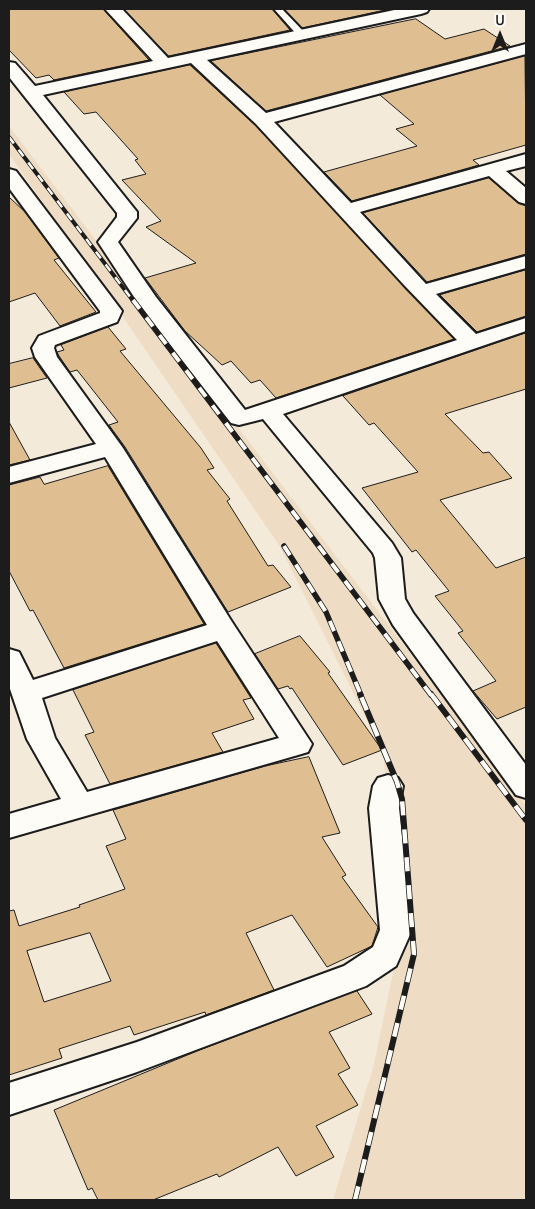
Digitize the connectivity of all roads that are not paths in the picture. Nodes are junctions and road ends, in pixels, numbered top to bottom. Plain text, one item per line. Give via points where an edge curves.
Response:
1 (113, 9) edge
2 (278, 9) edge
3 (408, 10) edge
4 (302, 35) junction
5 (526, 49) edge
6 (194, 57) junction
7 (164, 63) junction
8 (9, 67) edge
9 (31, 92) junction
10 (262, 120) junction
11 (526, 160) edge
12 (492, 169) junction
13 (9, 175) edge
14 (526, 198) edge
15 (348, 210) junction
16 (526, 262) edge
17 (422, 292) junction
18 (526, 324) edge
19 (473, 343) junction
20 (268, 411) junction
21 (111, 448) junction
22 (9, 475) edge
23 (223, 629) junction
24 (9, 659) edge
25 (26, 693) junction
26 (388, 786) dead end
27 (526, 787) edge
28 (81, 807) junction
29 (9, 826) edge
30 (9, 1099) edge

1 - 7 street
2 - 4 lane
3 - 4 street
4 - 6 street
5 - 10 street
6 - 7 street
6 - 10 street
7 - 9 street
8 - 9 street
9 - 20 street via 127,212 127,218 107,241 148,301 239,418
10 - 15 street
11 - 12 street
12 - 14 street
12 - 15 street
13 - 21 street via 111,311 109,317 47,341 43,348 46,357
15 - 17 street
16 - 17 street
17 - 19 street
18 - 19 street
19 - 20 street
20 - 27 street via 384,549 388,558 392,599 402,618
21 - 22 street
21 - 23 street
23 - 25 street
23 - 28 street via 298,744
24 - 25 street
25 - 28 street via 41,739
26 - 30 street via 384,808 396,930 385,956 355,976 137,1057
28 - 29 street

